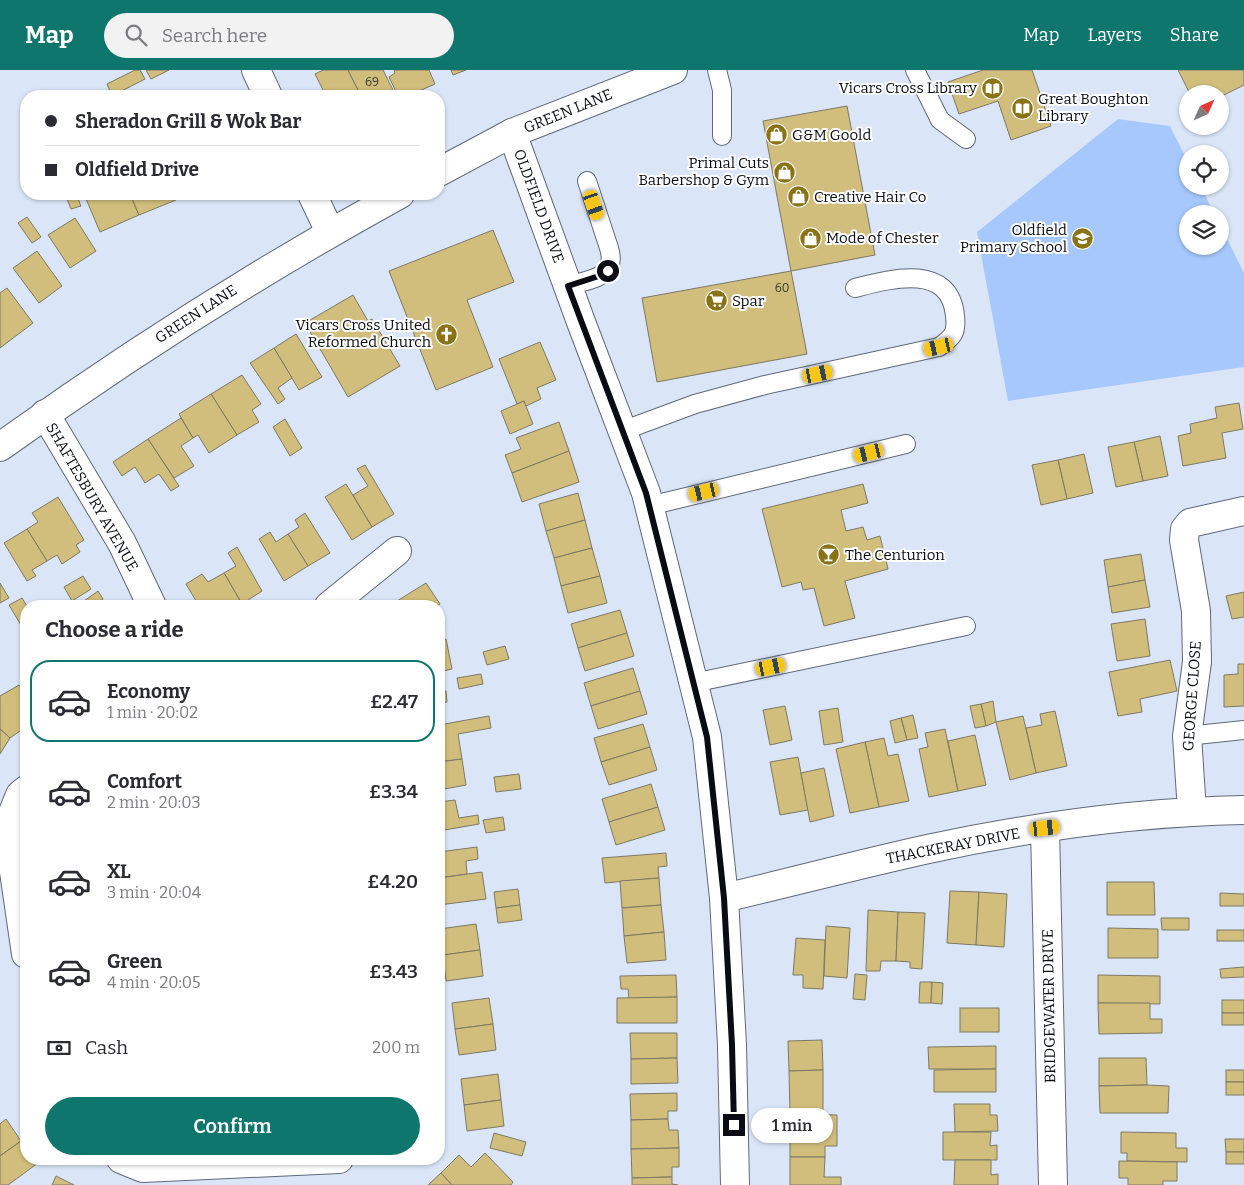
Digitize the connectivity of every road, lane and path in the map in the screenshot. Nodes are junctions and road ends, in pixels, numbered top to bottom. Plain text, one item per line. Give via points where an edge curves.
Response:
1 (256, 70) edge
2 (673, 70) edge
3 (717, 70) edge
4 (915, 70) edge
5 (265, 90) edge
6 (512, 133) junction
7 (722, 136) dead end
8 (966, 140) dead end
9 (445, 169) edge
10 (587, 181) dead end
11 (315, 200) edge
12 (389, 200) edge
13 (330, 232) junction
14 (568, 286) junction
15 (855, 288) dead end
16 (45, 414) junction
17 (622, 431) junction
18 (906, 444) dead end
19 (0, 447) edge
20 (649, 506) junction
21 (1244, 511) edge
22 (397, 551) dead end
23 (149, 600) edge
24 (338, 600) edge
25 (966, 626) dead end
26 (693, 683) junction
27 (1244, 730) edge
28 (1186, 736) junction
29 (20, 795) edge
30 (1244, 810) edge
31 (1192, 811) junction
32 (1045, 828) junction
33 (724, 898) junction
34 (20, 913) edge
35 (135, 1165) edge
36 (308, 1165) edge
37 (261, 1174) edge
38 (735, 1185) edge
39 (1053, 1185) edge

1 - 5 street
2 - 6 street, GREEN LANE
3 - 7 lane via 722,90
4 - 8 lane via 940,120
6 - 9 street, GREEN LANE
6 - 14 street, OLDFIELD DRIVE
10 - 14 lane via 610,248 611,264 602,275
11 - 13 street
12 - 13 street, GREEN LANE
13 - 16 street, GREEN LANE via 217,300
14 - 17 street, OLDFIELD DRIVE
15 - 17 lane via 892,279 918,278 935,283 950,297 954,310 956,328 951,339 939,347 765,385 695,404
16 - 19 street, GREEN LANE
16 - 23 street, SHAFTESBURY AVENUE via 122,543
17 - 20 street, OLDFIELD DRIVE
18 - 20 lane
20 - 26 street, OLDFIELD DRIVE
21 - 28 street, GEORGE CLOSE via 1190,523 1185,529 1196,611 1197,662
22 - 24 street
25 - 26 lane
26 - 33 street, OLDFIELD DRIVE via 707,737
27 - 28 lane
28 - 31 street, GEORGE CLOSE
29 - 34 street via 10,820 10,844
30 - 31 street, THACKERAY DRIVE
31 - 32 street, THACKERAY DRIVE
32 - 33 street, THACKERAY DRIVE via 928,849
32 - 39 street, BRIDGEWATER DRIVE
33 - 38 street, OLDFIELD DRIVE
35 - 37 street
36 - 37 street

